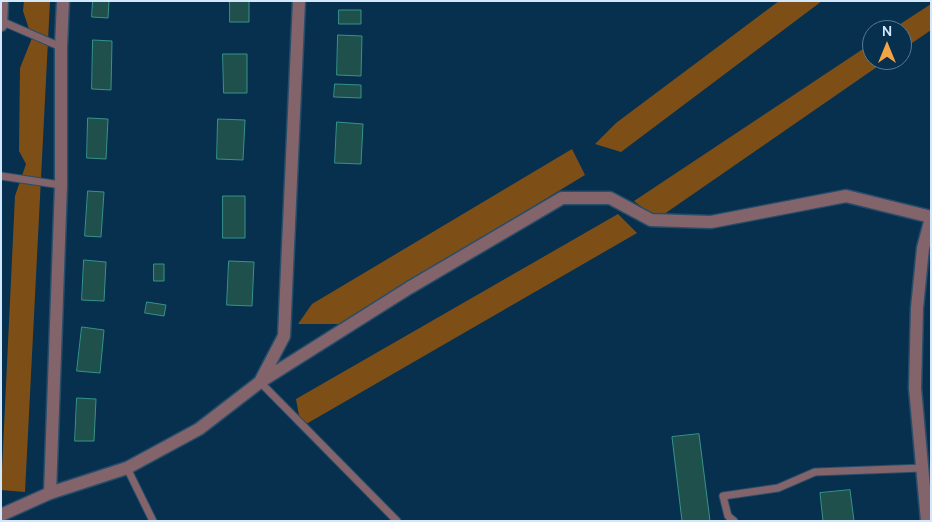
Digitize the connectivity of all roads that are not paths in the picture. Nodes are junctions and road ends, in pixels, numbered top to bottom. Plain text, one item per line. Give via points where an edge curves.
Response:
1 (2, 1) edge
2 (63, 1) edge
3 (299, 1) edge
4 (1, 23) edge
5 (61, 47) junction
6 (1, 176) edge
7 (61, 185) junction
8 (931, 218) edge
9 (260, 382) junction
10 (127, 468) junction
11 (922, 468) junction
12 (50, 493) junction
13 (1, 515) edge
14 (153, 521) edge
15 (397, 521) edge
16 (734, 521) edge
17 (927, 521) edge

1 - 4 street
2 - 5 street
3 - 9 street via 284,336
4 - 5 lane
5 - 7 street
6 - 7 lane
7 - 12 street
8 - 9 street via 846,196 711,222 651,220 610,198 562,198 409,288
8 - 11 street via 923,248 917,308 915,388
9 - 10 street via 199,429
9 - 15 lane
10 - 12 street
10 - 14 lane
11 - 16 lane via 815,472 778,488 723,496 728,516
11 - 17 street
12 - 13 street

